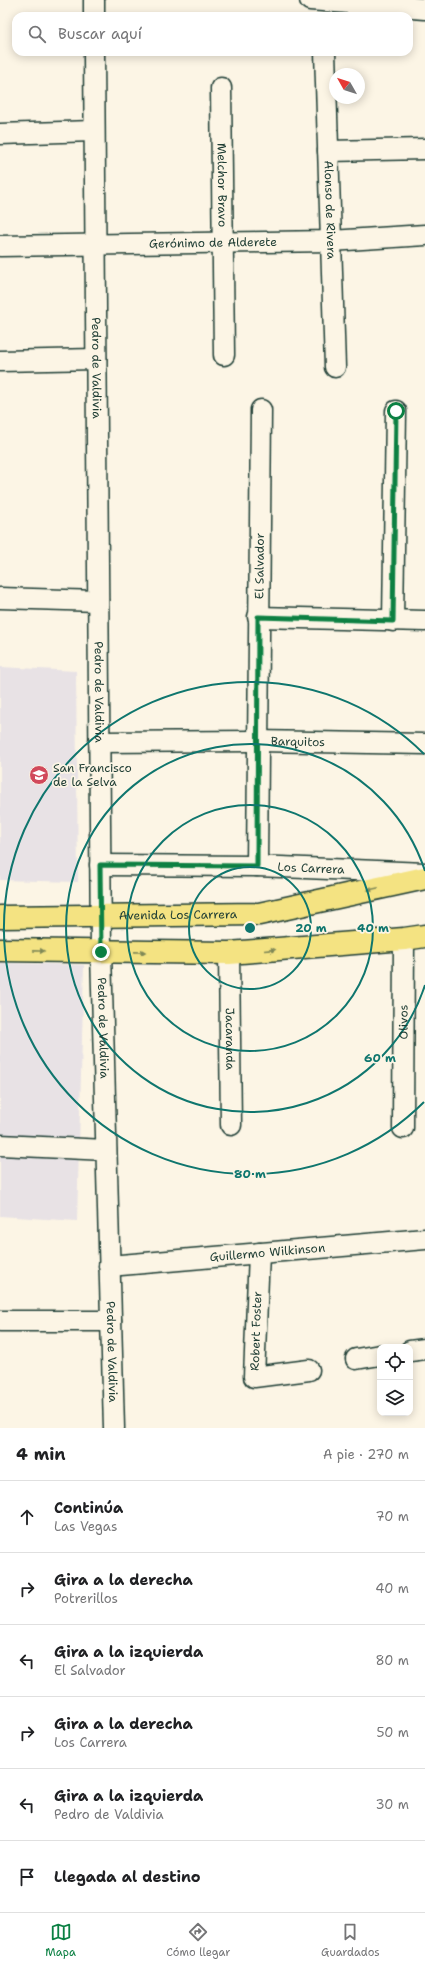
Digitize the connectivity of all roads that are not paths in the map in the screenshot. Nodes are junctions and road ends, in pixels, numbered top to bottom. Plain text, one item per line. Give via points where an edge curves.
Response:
1 (94, 0) edge
2 (320, 4) edge
3 (425, 9) edge
4 (94, 12) edge
5 (94, 56) edge
6 (324, 56) edge
7 (221, 88) dead end
8 (93, 131) junction
9 (0, 134) edge
10 (425, 149) edge
11 (328, 151) junction
12 (425, 235) edge
13 (331, 241) junction
14 (222, 242) junction
15 (95, 244) junction
16 (0, 246) edge
17 (224, 355) dead end
18 (96, 359) junction
19 (0, 361) edge
20 (335, 367) dead end
21 (261, 410) dead end
22 (396, 411) dead end
23 (0, 598) edge
24 (98, 601) junction
25 (258, 617) junction
26 (393, 621) junction
27 (425, 621) edge
28 (257, 741) junction
29 (99, 742) junction
30 (425, 744) edge
31 (100, 865) junction
32 (257, 866) junction
33 (425, 873) edge
34 (425, 878) edge
35 (101, 916) junction
36 (0, 917) edge
37 (415, 937) edge
38 (0, 950) edge
39 (101, 952) junction
40 (229, 953) junction
41 (231, 1125) dead end
42 (403, 1128) dead end
43 (0, 1145) edge
44 (106, 1150) junction
45 (425, 1240) edge
46 (259, 1254) junction
47 (109, 1266) junction
48 (0, 1321) edge
49 (111, 1321) junction
50 (425, 1349) edge
51 (413, 1351) edge
52 (377, 1356) edge
53 (356, 1359) dead end
54 (309, 1370) dead end
55 (114, 1428) edge

1 - 4 street
2 - 3 street
5 - 8 street, Pedro de Valdivia
6 - 11 street, Alonso de Rivera
7 - 14 street, Melchor Bravo
8 - 9 street
8 - 15 street, Pedro de Valdivia
10 - 11 street
11 - 13 street, Alonso de Rivera
12 - 13 street, Gerónimo de Alderete
13 - 14 street, Gerónimo de Alderete
13 - 20 street, Alonso de Rivera
14 - 15 street, Gerónimo de Alderete
14 - 17 street, Melchor Bravo
15 - 16 street, Gerónimo de Alderete
15 - 18 street, Pedro de Valdivia
18 - 19 street
18 - 24 street, Pedro de Valdivia
21 - 25 street, El Salvador
22 - 26 street
23 - 24 street
24 - 29 street, Pedro de Valdivia
25 - 26 street
25 - 28 street, El Salvador
26 - 27 street
28 - 29 street, Barquitos
28 - 30 street, Barquitos
28 - 32 street, El Salvador
29 - 31 street, Pedro de Valdivia
31 - 32 street, Los Carrera
31 - 35 street, Pedro de Valdivia
32 - 33 street, Los Carrera
34 -> 35 main road, Avenida Los Carrera via 259,914
35 - 36 main road, Avenida Los Carrera
35 - 39 street, Pedro de Valdivia
40 -> 37 main road
37 - 42 street, Olivos
38 -> 39 main road
39 -> 40 main road
39 - 44 street, Pedro de Valdivia
40 - 41 street, Jacaranda
43 - 44 street
44 - 47 street, Pedro de Valdivia
45 - 46 street, Guillermo Wilkinson
46 - 47 street, Guillermo Wilkinson
46 - 54 street, Robert Foster via 254,1377
47 - 49 street, Pedro de Valdivia
48 - 49 street
49 - 55 street, Pedro de Valdivia
50 - 51 street
52 - 53 street

